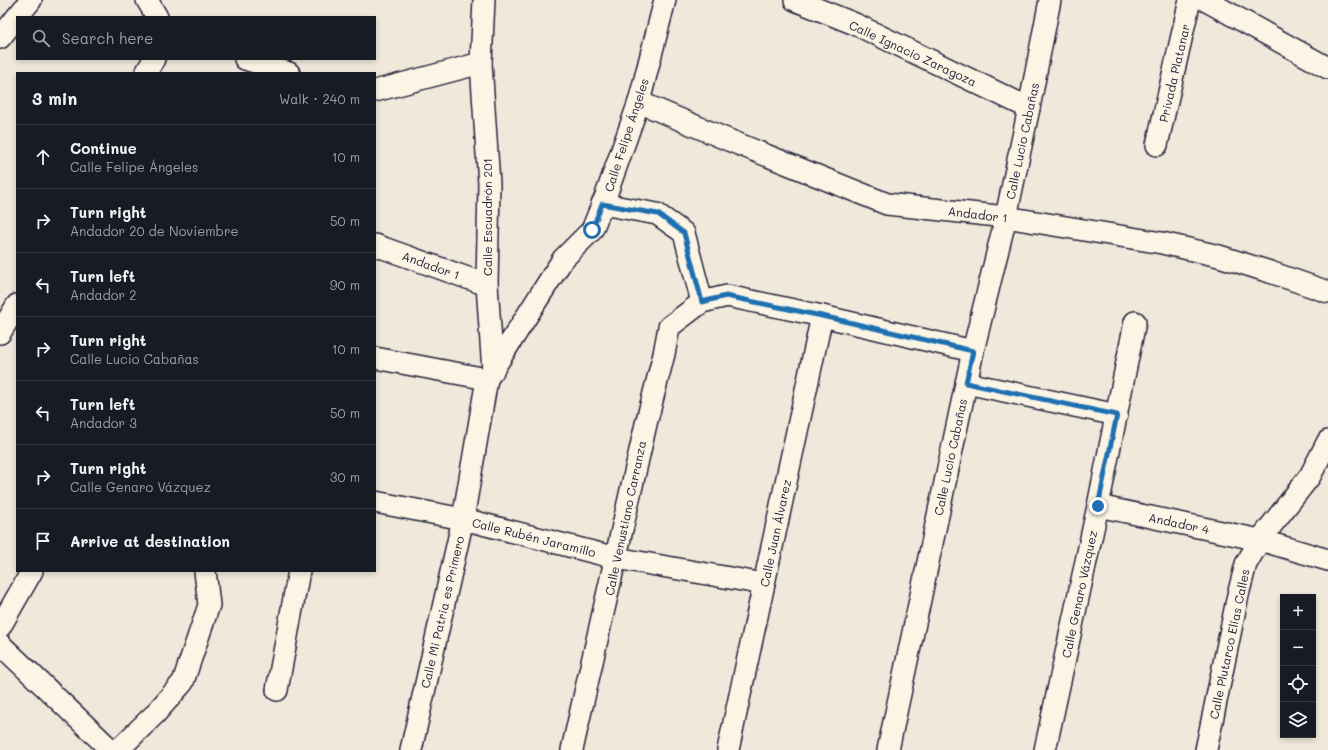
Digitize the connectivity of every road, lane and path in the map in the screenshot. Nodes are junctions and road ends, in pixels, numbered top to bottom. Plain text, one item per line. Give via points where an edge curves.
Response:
1 (31, 0) edge
2 (147, 0) edge
3 (484, 0) edge
4 (666, 0) edge
5 (795, 0) edge
6 (1050, 0) edge
7 (1190, 0) edge
8 (1205, 0) edge
9 (18, 16) edge
10 (156, 16) edge
11 (16, 18) edge
12 (0, 38) edge
13 (153, 60) edge
14 (248, 60) edge
15 (482, 63) junction
16 (1328, 68) edge
17 (147, 72) edge
18 (282, 72) edge
19 (376, 91) edge
20 (639, 102) junction
21 (1029, 108) junction
22 (1157, 145) dead end
23 (602, 204) junction
24 (1006, 218) junction
25 (376, 245) edge
26 (487, 285) junction
27 (1328, 292) edge
28 (702, 302) junction
29 (16, 307) edge
30 (822, 316) junction
31 (1135, 322) dead end
32 (0, 333) edge
33 (973, 351) junction
34 (376, 358) edge
35 (490, 375) junction
36 (966, 383) junction
37 (1117, 415) junction
38 (1328, 441) edge
39 (376, 502) edge
40 (1098, 506) junction
41 (463, 519) junction
42 (1260, 540) junction
43 (616, 558) junction
44 (1328, 560) edge
45 (31, 572) edge
46 (205, 572) edge
47 (299, 572) edge
48 (764, 584) junction
49 (0, 626) edge
50 (0, 644) edge
51 (277, 690) dead end
52 (110, 750) edge
53 (118, 750) edge
54 (411, 750) edge
55 (572, 750) edge
56 (728, 750) edge
57 (888, 750) edge
58 (1045, 750) edge
59 (1206, 750) edge

1 - 9 street
2 - 10 street
3 - 15 street, Calle Escuadrón 201
4 - 20 street, Calle Felipe Ángeles
5 - 21 street, Calle Ignacio Zaragoza via 855,24
6 - 21 street, Calle Lucio Cabañas
7 - 22 street, Privada Platanar
8 - 16 street
11 - 12 street
13 - 17 street
14 - 18 street
15 - 19 street
15 - 26 street, Calle Escuadrón 201 via 489,184
20 - 23 street, Calle Felipe Ángeles
20 - 24 street, Andador 1 via 887,204
21 - 24 street, Calle Lucio Cabañas
23 - 28 street via 658,214 684,233
23 - 35 street, Calle Felipe Ángeles via 592,230 563,259
24 - 27 street, Andador 1 via 1162,243 1219,256
24 - 33 street, Calle Lucio Cabañas
25 - 26 street, Andador 1
26 - 35 street, Calle Escuadrón 201
28 - 30 street via 726,296
28 - 43 street, Calle Venustiano Carranza via 669,327
29 - 32 street
30 - 33 street
30 - 48 street, Calle Juan Álvarez
31 - 37 street, Calle Genaro Vázquez
33 - 36 street, Calle Lucio Cabañas
34 - 35 street
35 - 41 street, Calle Mi Patria es Primero
36 - 37 street
36 - 57 street, Calle Lucio Cabañas
37 - 40 street, Calle Genaro Vázquez
38 - 42 street, Calle Plutarco Elías Calles via 1310,476
39 - 41 street, Calle Rubén Jaramillo
40 - 42 street, Andador 4
40 - 58 street, Calle Genaro Vázquez
41 - 43 street, Calle Rubén Jaramillo
41 - 54 street, Calle Mi Patria es Primero
42 - 44 street, Andador 4
42 - 59 street, Calle Plutarco Elías Calles via 1246,564 1238,595
43 - 48 street, Calle Rubén Jaramillo
43 - 55 street, Calle Venustiano Carranza
45 - 49 street
46 - 53 street via 209,605 183,682
47 - 51 street
48 - 56 street, Calle Juan Álvarez
50 - 52 street

